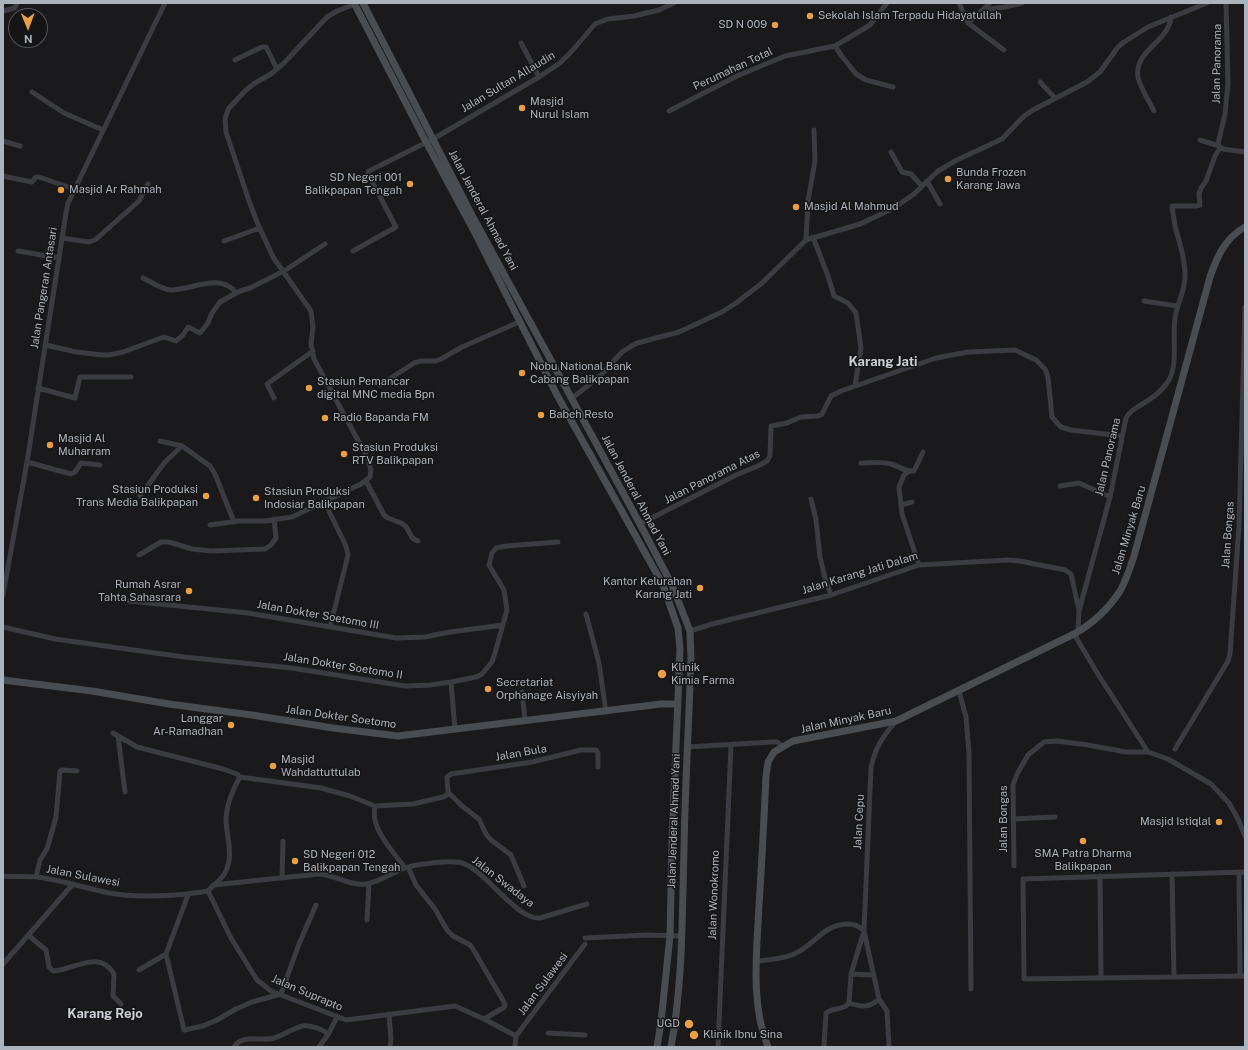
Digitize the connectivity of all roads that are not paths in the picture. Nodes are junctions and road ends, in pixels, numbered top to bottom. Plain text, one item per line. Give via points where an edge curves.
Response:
1 (17, 3) edge
2 (363, 3) edge
3 (674, 3) edge
4 (887, 3) edge
5 (959, 3) edge
6 (990, 3) edge
7 (1022, 3) edge
8 (1207, 3) edge
9 (1226, 3) edge
10 (163, 4) edge
11 (355, 4) edge
12 (983, 10) junction
13 (3, 11) edge
14 (1170, 17) junction
15 (968, 23) junction
16 (521, 43) dead end
17 (835, 46) junction
18 (1004, 50) dead end
19 (235, 60) dead end
20 (277, 69) junction
21 (539, 77) junction
22 (1040, 82) dead end
23 (893, 87) dead end
24 (32, 92) dead end
25 (1055, 98) junction
26 (669, 111) dead end
27 (1154, 111) dead end
28 (103, 130) junction
29 (814, 130) dead end
30 (433, 139) junction
31 (1200, 140) dead end
32 (3, 141) edge
33 (426, 142) junction
34 (20, 146) dead end
35 (1220, 147) junction
36 (891, 152) dead end
37 (1245, 152) edge
38 (3, 176) edge
39 (927, 181) junction
40 (148, 184) dead end
41 (922, 186) junction
42 (74, 189) junction
43 (940, 204) dead end
44 (1245, 227) edge
45 (260, 228) junction
46 (813, 237) junction
47 (62, 238) junction
48 (806, 240) junction
49 (224, 241) dead end
50 (325, 244) dead end
51 (353, 251) dead end
52 (18, 252) dead end
53 (59, 258) junction
54 (284, 271) junction
55 (143, 278) dead end
56 (236, 293) junction
57 (1144, 301) dead end
58 (1177, 306) junction
59 (1245, 307) edge
60 (519, 322) junction
61 (46, 345) junction
62 (313, 351) junction
63 (131, 377) dead end
64 (380, 385) dead end
65 (855, 386) junction
66 (38, 388) junction
67 (274, 398) dead end
68 (571, 399) junction
69 (1122, 436) junction
70 (160, 441) dead end
71 (182, 446) junction
72 (923, 452) dead end
73 (27, 462) junction
74 (861, 463) dead end
75 (100, 465) dead end
76 (910, 471) junction
77 (366, 481) junction
78 (1060, 486) dead end
79 (140, 496) dead end
80 (1110, 497) junction
81 (810, 499) dead end
82 (324, 501) junction
83 (912, 502) dead end
84 (901, 505) junction
85 (274, 519) junction
86 (234, 522) junction
87 (640, 524) junction
88 (210, 525) dead end
89 (418, 541) dead end
90 (558, 542) dead end
91 (139, 555) dead end
92 (919, 565) junction
93 (3, 595) edge
94 (831, 595) junction
95 (129, 601) dead end
96 (1079, 611) junction
97 (586, 614) dead end
98 (503, 625) junction
99 (3, 627) edge
100 (330, 627) junction
101 (690, 631) junction
102 (1076, 633) junction
103 (3, 680) edge
104 (451, 682) junction
105 (960, 691) junction
106 (522, 692) dead end
107 (677, 704) junction
108 (606, 712) junction
109 (526, 721) junction
110 (896, 721) junction
111 (455, 730) junction
112 (113, 733) dead end
113 (118, 736) junction
114 (797, 741) junction
115 (731, 745) junction
116 (783, 746) junction
117 (687, 747) junction
118 (1176, 749) dead end
119 (1148, 752) junction
120 (772, 756) junction
121 (598, 768) dead end
122 (77, 771) dead end
123 (240, 777) junction
124 (125, 792) dead end
125 (448, 792) junction
126 (375, 806) junction
127 (1055, 817) dead end
128 (1013, 819) junction
129 (1245, 836) edge
130 (283, 841) dead end
131 (1014, 866) dead end
132 (406, 868) junction
133 (1239, 872) junction
134 (1245, 872) edge
135 (1172, 874) junction
136 (3, 876) edge
137 (1100, 876) junction
138 (36, 877) junction
139 (282, 878) junction
140 (73, 884) junction
141 (368, 884) junction
142 (213, 885) junction
143 (524, 886) dead end
144 (208, 891) junction
145 (188, 895) junction
146 (587, 904) dead end
147 (316, 905) dead end
148 (366, 920) dead end
149 (864, 931) junction
150 (28, 935) junction
151 (670, 936) junction
152 (682, 936) junction
153 (585, 938) dead end
154 (585, 944) dead end
155 (166, 954) junction
156 (757, 961) junction
157 (3, 964) edge
158 (139, 970) dead end
159 (851, 974) junction
160 (874, 975) junction
161 (1242, 976) edge
162 (1174, 977) junction
163 (1101, 978) junction
164 (971, 989) dead end
165 (281, 994) junction
166 (879, 999) junction
167 (849, 1003) junction
168 (121, 1004) dead end
169 (389, 1014) junction
170 (337, 1016) junction
171 (484, 1019) junction
172 (548, 1033) dead end
173 (328, 1035) junction
174 (585, 1035) dead end
175 (516, 1036) junction
176 (234, 1047) edge
177 (320, 1047) edge
178 (390, 1047) edge
179 (515, 1047) edge
180 (657, 1047) edge
181 (671, 1047) edge
182 (718, 1047) edge
183 (768, 1047) edge
184 (824, 1047) edge
185 (889, 1047) edge

1 - 13 street via 15,8
2 - 30 main road, Jalan Jenderal Ahmad Yani
3 - 21 street, Jalan Sultan Allaudin via 659,10 608,19 595,24 560,63
4 - 17 street, Perumahan Total via 870,25
5 - 15 street
6 - 12 street
7 - 12 street
8 - 14 street
9 - 35 street, Jalan Panorama via 1228,83 1226,114 1218,144
10 - 28 street, Jalan Pangeran Antasari
11 - 20 street via 327,17
11 - 33 main road, Jalan Jenderal Ahmad Yani
12 - 15 street
14 - 25 street via 1124,42 1100,72 1087,82
14 - 27 street via 1168,29 1143,56 1138,70 1138,78
15 - 18 street
16 - 21 street
17 - 23 street via 856,74 866,80
17 - 26 street, Perumahan Total via 785,56 737,76
19 - 20 street via 266,47
20 - 45 street via 246,90 228,108 225,118 226,132
21 - 30 street, Jalan Sultan Allaudin
22 - 25 street
24 - 28 street via 64,113
25 - 39 street via 1024,116 1002,139 956,160
28 - 42 street, Jalan Pangeran Antasari
29 - 48 street via 815,161 808,201
30 - 33 street, Jalan Sultan Allaudin
30 - 68 main road, Jalan Jenderal Ahmad Yani
31 - 35 street
32 - 34 street
33 - 51 street, Jalan Sultan Allaudin via 369,171 368,174 396,227
33 - 60 main road, Jalan Jenderal Ahmad Yani
35 - 37 street
35 - 58 street, Jalan Panorama via 1201,188 1200,205 1172,206 1185,275 1184,288
36 - 41 street via 902,172 912,174
38 - 42 street via 32,182 39,177
39 - 41 street
39 - 43 street
40 - 47 street via 139,201 95,240 89,242
41 - 46 street via 904,202 879,216 855,226
42 - 47 street, Jalan Pangeran Antasari via 66,213
44 - 102 main road, Jalan Minyak Baru via 1231,237 1222,248 1210,277 1127,577 1112,601
45 - 49 street
45 - 54 street via 273,257
46 - 48 street
46 - 65 street via 834,296 848,303 856,313 861,348
47 - 53 street, Jalan Pangeran Antasari
48 - 68 street via 762,283 736,303 706,321 630,347
50 - 54 street
52 - 53 street
53 - 61 street, Jalan Pangeran Antasari
54 - 56 street
54 - 62 street via 311,311
55 - 56 street via 170,290 214,283 232,287
56 - 61 street via 220,302 200,334 188,327 184,335 176,340 164,337 123,352 103,356
57 - 58 street
58 - 69 street, Jalan Panorama via 1172,375 1167,384 1129,412
59 - 118 street, Jalan Bongas via 1239,526 1230,654
60 - 64 street via 436,361 414,363
60 - 107 main road, Jalan Jenderal Ahmad Yani via 556,395 662,585 678,628 680,649
61 - 66 street, Jalan Pangeran Antasari
62 - 67 street via 268,384
62 - 77 street via 314,359 368,459 371,470
63 - 66 street via 80,377 75,398
65 - 69 street, Jalan Panorama Atas via 936,358 968,352 1015,350 1036,360 1044,369 1048,377 1052,416 1061,427
65 - 87 street, Jalan Panorama Atas via 831,396 822,414 818,416 801,417 771,426 770,456 758,466
66 - 73 street, Jalan Pangeran Antasari
68 - 87 main road, Jalan Jenderal Ahmad Yani
69 - 80 street, Jalan Panorama
70 - 71 street
71 - 79 street via 165,462
71 - 86 street via 210,466
72 - 76 street via 914,471
73 - 75 street via 71,474 81,462
73 - 93 street, Jalan Pangeran Antasari
74 - 76 street via 886,463
76 - 84 street via 904,475 899,487
77 - 82 street
77 - 89 street via 384,515 404,525 412,539
78 - 80 street via 1080,483
80 - 96 street, Jalan Panorama
81 - 94 street via 816,520 820,557
82 - 85 street via 292,516
82 - 100 street via 348,555
83 - 84 street
84 - 92 street
85 - 86 street
85 - 91 street via 276,538 265,549 211,551 161,542
86 - 88 street
87 - 101 main road, Jalan Jenderal Ahmad Yani via 672,585
90 - 98 street, Jalan Dokter Soetomo II via 506,546 496,548 492,553 490,568 504,590 507,604
92 - 94 street, Jalan Karang Jati Dalam
92 - 96 street, Jalan Karang Jati Dalam via 1008,560 1065,570 1071,574
94 - 101 street, Jalan Karang Jati Dalam
95 - 100 street, Jalan Dokter Soetomo III via 248,614
96 - 102 street, Jalan Panorama
97 - 108 street via 599,663
98 - 100 street, Jalan Dokter Soetomo III via 425,637 396,638
98 - 104 street, Jalan Dokter Soetomo II via 488,668 476,677
99 - 104 street, Jalan Dokter Soetomo II via 63,640 292,668 405,686
101 - 117 main road, Jalan Jenderal Ahmad Yani
102 - 105 main road, Jalan Minyak Baru
102 - 119 street via 1096,671
103 - 111 main road, Jalan Dokter Soetomo via 398,736
104 - 111 street
105 - 110 main road, Jalan Minyak Baru
105 - 164 street via 966,717 969,753
106 - 109 street
107 - 108 main road, Jalan Dokter Soetomo
107 - 151 main road, Jalan Jenderal Ahmad Yani
108 - 109 main road, Jalan Dokter Soetomo
109 - 111 main road, Jalan Dokter Soetomo
110 - 114 main road, Jalan Minyak Baru
110 - 149 street, Jalan Cepu via 881,739 871,767
112 - 113 street
113 - 123 street via 137,747 223,769
113 - 124 street
114 - 116 main road, Jalan Minyak Baru
114 - 120 main road, Jalan Minyak Baru
115 - 116 street via 777,742
115 - 117 street
115 - 182 street, Jalan Wonokromo
116 - 120 main road, Jalan Minyak Baru
117 - 152 main road, Jalan Jenderal Ahmad Yani
119 - 128 street, Jalan Bongas via 1126,752 1057,741 1044,742 1028,755 1012,785
119 - 129 street, Jalan Bongas via 1168,759 1211,784 1229,803
120 - 156 main road via 768,762 766,776
121 - 125 street, Jalan Bula via 596,750 581,750 532,762 451,774 447,777
122 - 138 street via 60,771 56,817
123 - 126 street via 321,788
123 - 142 street via 232,790 226,819 229,861 221,879
125 - 126 street via 442,797 413,804
125 - 143 street via 479,819 490,839 511,855
126 - 132 street via 376,824
127 - 128 street
128 - 131 street, Jalan Bongas
130 - 139 street
132 - 141 street
132 - 146 street, Jalan Swadaya via 448,862 466,864 518,910 536,918
132 - 171 street via 447,930 473,949 504,1002 503,1008
133 - 134 street
133 - 135 street
133 - 161 street
135 - 137 street
135 - 162 street
136 - 138 street, Jalan Sulawesi
137 - 163 street
137 - 163 street via 1023,879 1024,979
138 - 140 street, Jalan Sulawesi
139 - 141 street via 324,874 356,884
139 - 142 street
140 - 145 street, Jalan Sulawesi via 110,893
140 - 150 street
141 - 148 street
142 - 144 street
144 - 145 street, Jalan Sulawesi
144 - 165 street, Jalan Suprapto via 231,938 257,980 271,991
145 - 155 street
147 - 165 street
149 - 156 street via 857,925 835,926 821,933 796,954
149 - 159 street, Jalan Cepu
149 - 160 street, Jalan Cepu
150 - 157 street
150 - 168 street via 46,950 49,968 54,971 88,962 97,962 108,968 114,974 113,996
151 - 152 street
151 - 153 street
151 - 180 main road, Jalan Jenderal Ahmad Yani
152 - 181 main road, Jalan Jenderal Ahmad Yani via 678,1004
154 - 175 street, Jalan Sulawesi
155 - 158 street
155 - 165 street via 184,1030 217,1020 252,1002
156 - 183 main road via 757,1006
159 - 160 street
159 - 167 street, Jalan Cepu
160 - 166 street, Jalan Cepu
161 - 162 street
162 - 163 street
165 - 170 street, Jalan Suprapto
166 - 167 street via 874,1004 866,1006 858,1007
166 - 185 street, Jalan Cepu via 887,1011
167 - 184 street via 826,1013
169 - 170 street, Jalan Suprapto via 351,1020
169 - 171 street, Jalan Suprapto via 451,1006
169 - 178 street
170 - 173 street
171 - 175 street, Jalan Suprapto
172 - 174 street
173 - 176 street via 325,1031 304,1026 269,1039 244,1039
173 - 177 street
175 - 179 street

